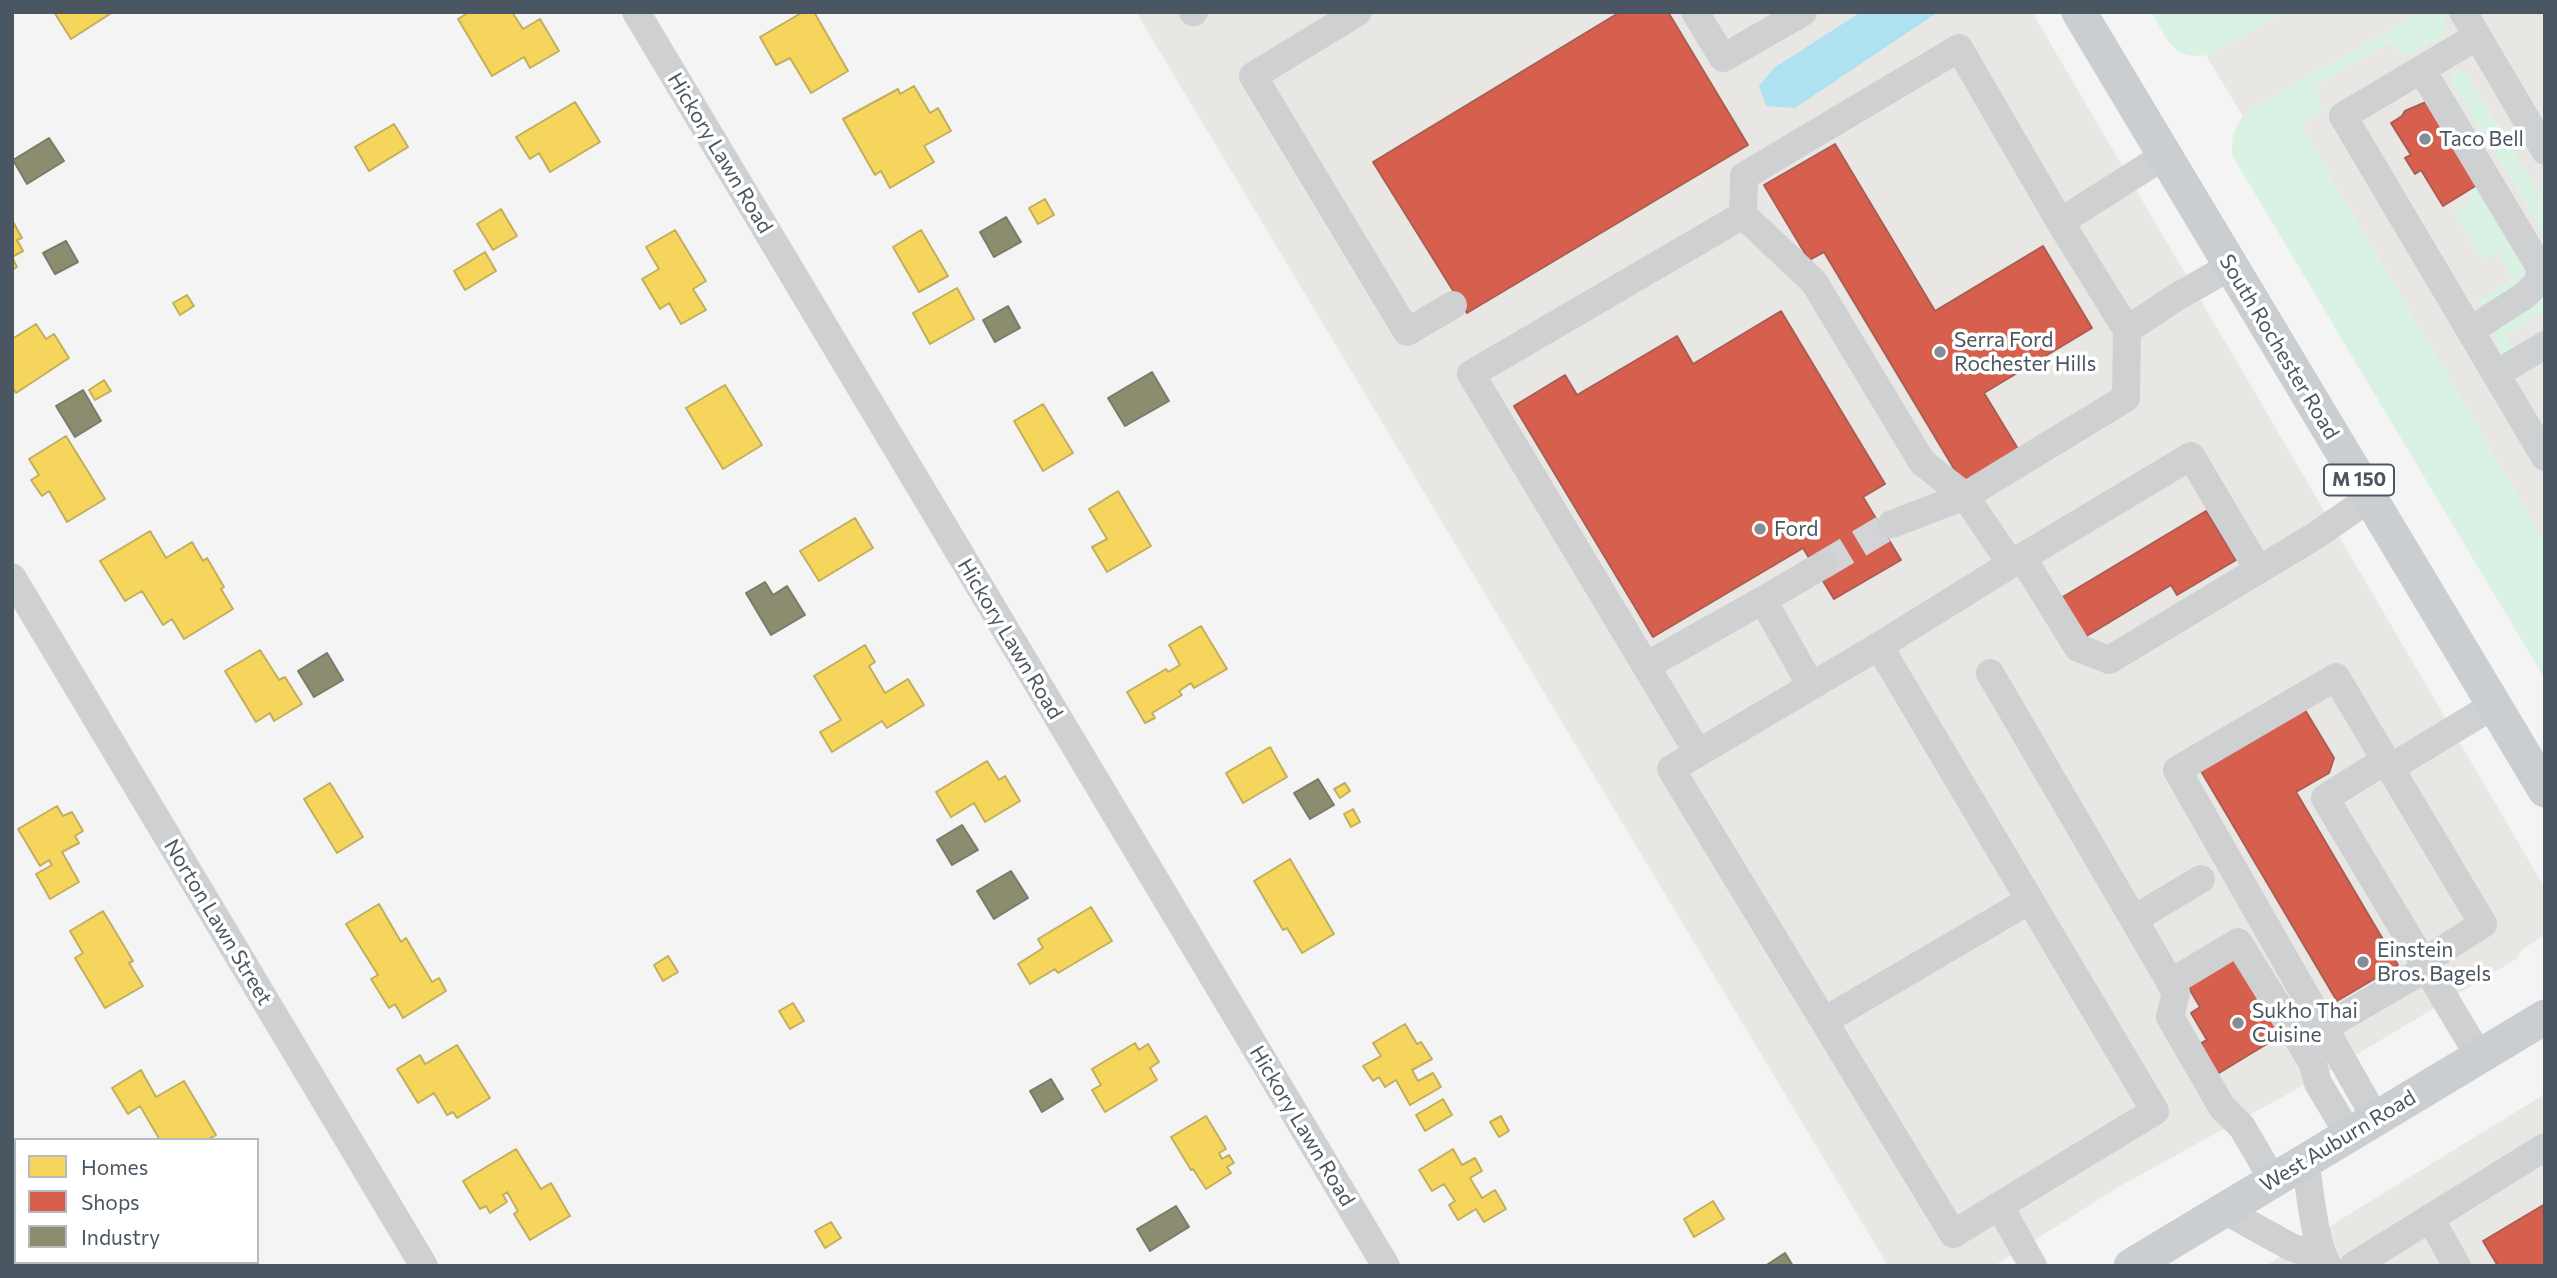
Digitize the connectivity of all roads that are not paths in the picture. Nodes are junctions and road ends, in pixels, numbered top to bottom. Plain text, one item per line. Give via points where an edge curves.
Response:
1 (636, 12) edge
2 (1358, 12) edge
3 (1695, 12) edge
4 (1803, 12) edge
5 (2079, 12) edge
6 (2463, 12) edge
7 (2476, 37) junction
8 (2422, 70) junction
9 (2545, 151) edge
10 (2164, 156) junction
11 (1743, 215) junction
12 (2060, 222) junction
13 (2231, 266) junction
14 (1453, 305) dead end
15 (2127, 330) junction
16 (2471, 330) junction
17 (2545, 345) edge
18 (2496, 374) junction
19 (2545, 457) edge
20 (1965, 495) junction
21 (2370, 498) junction
22 (1892, 524) tunnel mouth
23 (2016, 560) junction
24 (1823, 565) tunnel mouth
25 (2258, 569) junction
26 (12, 577) edge
27 (1763, 600) junction
28 (1879, 646) junction
29 (1646, 666) junction
30 (1990, 673) dead end
31 (1811, 686) junction
32 (2494, 705) junction
33 (1698, 753) junction
34 (2388, 764) junction
35 (2545, 790) edge
36 (2201, 879) dead end
37 (2030, 900) junction
38 (2134, 919) junction
39 (2425, 965) junction
40 (2171, 983) junction
41 (2545, 1017) edge
42 (1824, 1021) junction
43 (2324, 1027) junction
44 (2300, 1042) junction
45 (2479, 1056) junction
46 (2362, 1127) junction
47 (2545, 1147) edge
48 (2305, 1161) junction
49 (2273, 1180) junction
50 (2000, 1206) junction
51 (2224, 1210) junction
52 (2430, 1218) junction
53 (2326, 1262) edge
54 (424, 1266) edge
55 (1386, 1266) edge
56 (2033, 1266) edge
57 (2131, 1266) edge
58 (2353, 1266) edge
59 (2457, 1266) edge

1 - 55 street, Hickory Lawn Road
2 - 14 street via 1253,76 1407,332
3 - 4 street via 1723,58
5 - 10 main road, South Rochester Road / M 150
6 - 7 street
7 - 8 street
7 - 9 street
8 - 16 street via 2539,266 2540,281 2525,296
8 - 16 street via 2343,116
10 - 12 street
10 - 13 main road, South Rochester Road / M 150
11 - 12 street via 1744,176 1959,48
11 - 20 street via 1814,282 1922,462
11 - 29 street via 1471,374
12 - 15 street
13 - 15 street
13 - 21 main road, South Rochester Road / M 150
15 - 20 street via 2126,398
16 - 18 street
17 - 18 street
18 - 19 street
20 - 22 street
20 - 23 street
21 - 25 street
21 - 32 main road, South Rochester Road / M 150
23 - 25 street via 2078,648 2109,660
23 - 25 street via 2191,456
23 - 28 street
24 - 27 street
26 - 54 street, Norton Lawn Street
27 - 29 street
27 - 31 street
28 - 31 street
28 - 37 street
29 - 33 street
30 - 38 street
31 - 33 street
32 - 34 street
32 - 35 main road, South Rochester Road / M 150
33 - 42 street via 1671,769
34 - 39 street via 2483,924
34 - 39 street via 2325,797
34 - 43 street via 2336,677 2177,769
36 - 38 street
37 - 42 street
37 - 50 street via 2155,1111
38 - 40 street
39 - 43 street
39 - 45 street
40 - 44 street via 2238,942
40 - 49 street via 2176,992 2170,1017 2222,1107 2242,1127
41 - 45 main road, West Auburn Road
42 - 50 street via 1953,1234
43 - 44 street
43 - 46 street
44 - 46 street via 2318,1083
45 - 46 main road, West Auburn Road
46 - 48 main road, West Auburn Road
47 - 52 street
48 - 49 main road, West Auburn Road
48 - 53 street
49 - 51 main road, West Auburn Road
50 - 56 street
51 - 53 street
51 - 57 main road, West Auburn Road
52 - 58 street
52 - 59 street

